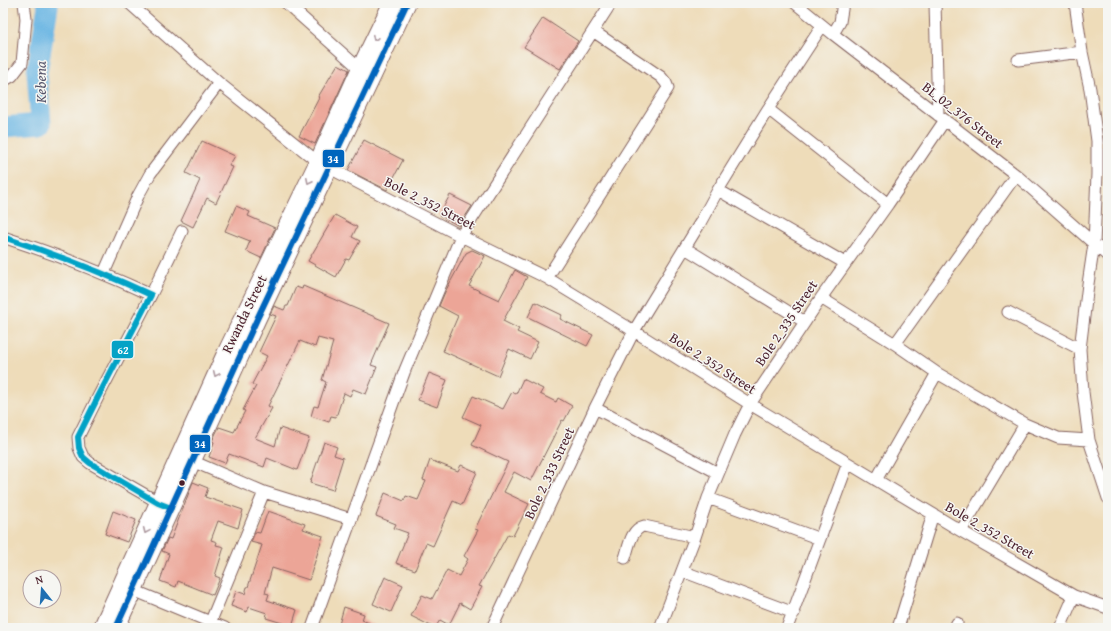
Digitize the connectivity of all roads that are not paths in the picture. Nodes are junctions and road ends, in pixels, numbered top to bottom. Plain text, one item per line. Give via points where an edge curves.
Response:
1 (24, 3) edge
2 (129, 3) edge
3 (286, 3) edge
4 (392, 3) edge
5 (407, 3) edge
6 (611, 3) edge
7 (795, 3) edge
8 (843, 3) edge
9 (935, 3) edge
10 (1075, 3) edge
11 (822, 26) junction
12 (592, 31) junction
13 (833, 34) junction
14 (1082, 52) junction
15 (1018, 60) dead end
16 (360, 69) junction
17 (3, 81) edge
18 (219, 83) junction
19 (768, 109) junction
20 (942, 118) junction
21 (324, 165) junction
22 (1016, 175) junction
23 (718, 190) junction
24 (888, 204) junction
25 (182, 231) dead end
26 (461, 236) junction
27 (3, 237) edge
28 (1094, 244) junction
29 (685, 248) junction
30 (1108, 256) edge
31 (845, 263) junction
32 (104, 273) junction
33 (547, 278) junction
34 (151, 295) junction
35 (821, 298) junction
36 (1008, 312) dead end
37 (805, 322) junction
38 (634, 331) junction
39 (895, 344) junction
40 (1080, 349) junction
41 (937, 372) junction
42 (750, 404) junction
43 (596, 408) junction
44 (1025, 424) junction
45 (1089, 440) junction
46 (192, 462) junction
47 (848, 463) junction
48 (718, 473) junction
49 (876, 480) junction
50 (264, 492) junction
51 (708, 498) junction
52 (1108, 498) edge
53 (164, 505) junction
54 (933, 514) junction
55 (351, 519) junction
56 (961, 531) junction
57 (695, 537) junction
58 (820, 539) junction
59 (626, 558) dead end
60 (682, 571) junction
61 (133, 590) junction
62 (1074, 596) junction
63 (1108, 608) edge
64 (794, 613) junction
65 (209, 625) edge
66 (102, 628) edge
67 (116, 628) edge
68 (225, 628) edge
69 (312, 628) edge
70 (492, 628) edge
71 (660, 628) edge
72 (787, 628) edge
73 (898, 628) edge
74 (1060, 628) edge

1 - 17 street via 26,19 22,63 12,76
2 - 18 street, Bole 2_352 Street
3 - 16 street
4 -> 16 main road, Rwanda Street
5 - 21 main road, Rwanda Street
6 - 12 street
7 - 11 street, BL_02_376 Street
8 - 13 street via 840,22
9 - 20 street
10 - 14 street
11 - 13 street, BL_02_376 Street
11 - 19 street, Bole 2_333 Street
12 - 26 street
12 - 33 street via 661,77 668,88
13 - 20 street, BL_02_376 Street
14 - 15 street
14 - 28 street via 1097,141
16 - 21 main road, Rwanda Street
18 - 21 street, Bole 2_352 Street
18 - 32 street via 150,174
19 - 23 street, Bole 2_333 Street
19 - 24 street
20 - 22 street, BL_02_376 Street
20 - 24 street, Bole 2_335 Street
21 - 26 street, Bole 2_352 Street
21 - 46 main road, Rwanda Street
21 -> 53 main road, Rwanda Street via 224,355
22 - 28 street, BL_02_376 Street
22 - 39 street
23 - 29 street, Bole 2_333 Street
23 - 31 street
24 - 31 street, Bole 2_335 Street
25 - 34 street
26 - 33 street, Bole 2_352 Street
26 - 55 street via 405,370
27 - 32 street
28 - 30 street, BL_02_376 Street
28 - 40 street
29 - 37 street
29 - 38 street, Bole 2_333 Street
31 - 35 street, Bole 2_335 Street
32 - 34 street
33 - 38 street, Bole 2_352 Street
34 - 53 street via 78,437 83,457 90,463
35 - 37 street, Bole 2_335 Street
35 - 39 street
36 - 40 street
37 - 42 street, Bole 2_335 Street
38 - 42 street, Bole 2_352 Street
38 - 43 street, Bole 2_333 Street
39 - 41 street
40 - 45 street
41 - 44 street
41 - 49 street
42 - 47 street, Bole 2_352 Street
42 - 48 street, Bole 2_335 Street
43 - 48 street
43 - 70 street, Bole 2_333 Street
44 - 45 street via 1058,438
44 - 56 street
45 - 52 street
46 - 50 street
46 - 53 main road, Rwanda Street
47 - 49 street, Bole 2_352 Street
47 - 58 street
48 - 51 street, Bole 2_335 Street
49 - 54 street, Bole 2_352 Street
50 - 55 street
50 - 65 street
51 - 57 street, Bole 2_335 Street
51 - 58 street
53 - 61 main road, Rwanda Street
53 -> 66 main road, Rwanda Street
54 - 56 street, Bole 2_352 Street
54 - 73 street
55 - 69 street
56 - 62 street, Bole 2_352 Street
57 - 59 street via 644,526 635,531
57 - 60 street, Bole 2_335 Street
58 - 64 street
60 - 64 street
60 - 71 street, Bole 2_335 Street
61 - 65 street
61 - 67 main road, Rwanda Street
62 - 63 street, Bole 2_352 Street
62 - 74 street
64 - 72 street
65 - 68 street

